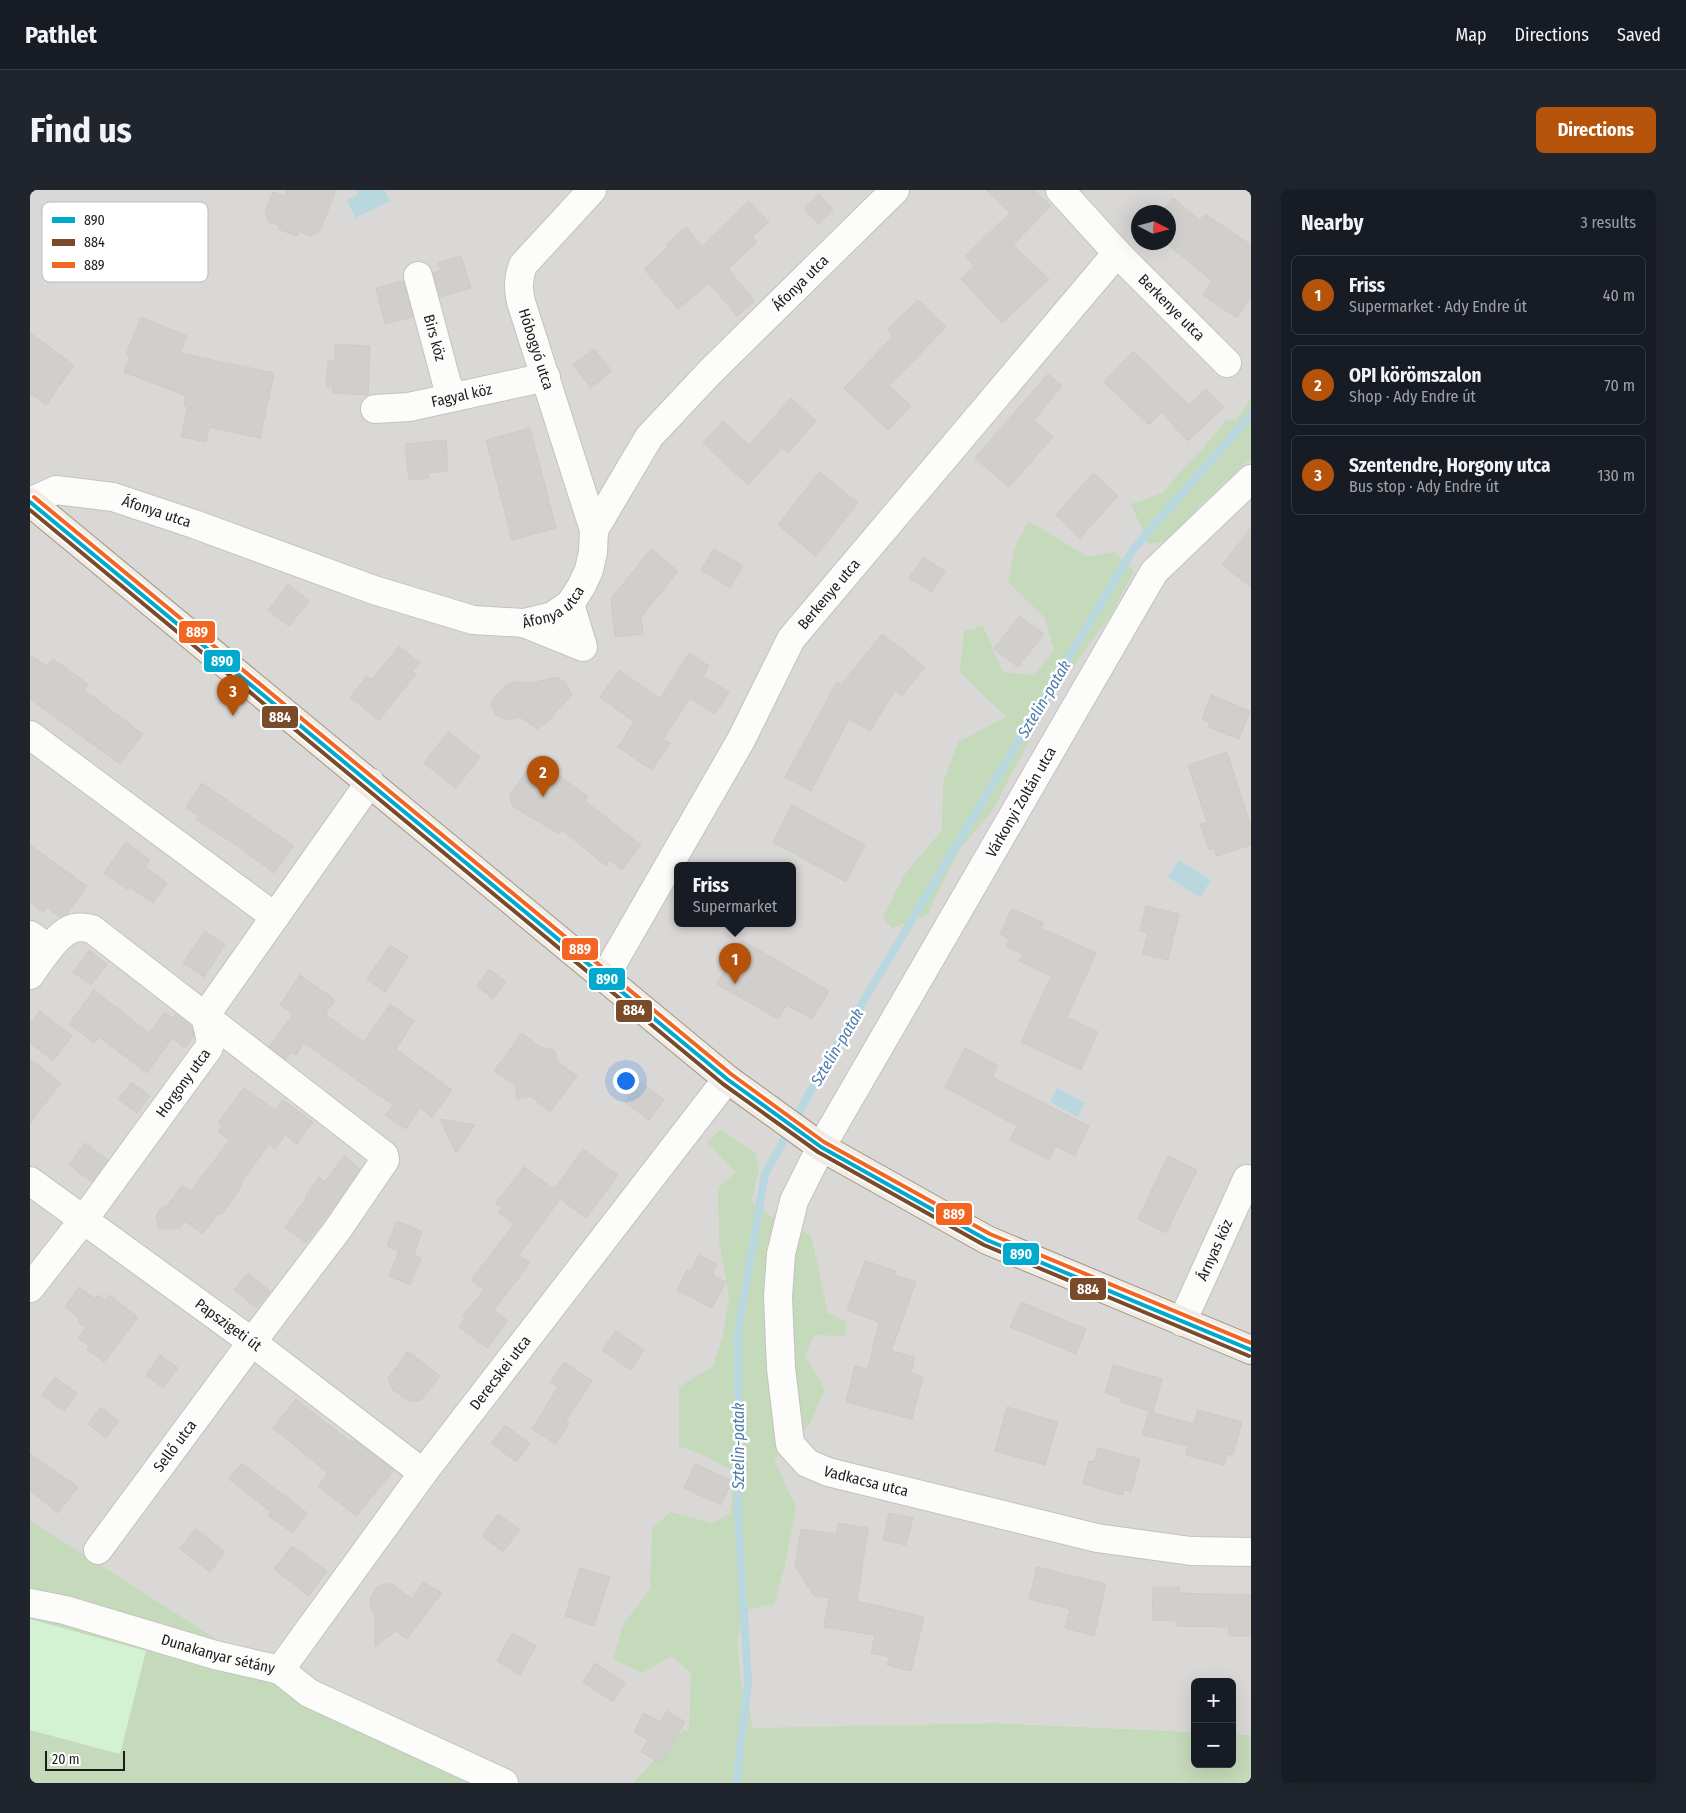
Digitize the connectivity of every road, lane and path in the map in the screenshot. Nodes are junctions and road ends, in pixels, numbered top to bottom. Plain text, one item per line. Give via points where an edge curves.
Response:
1 (592, 190) edge
2 (895, 190) edge
3 (1060, 190) edge
4 (1118, 253) junction
5 (418, 276) dead end
6 (1227, 363) dead end
7 (546, 377) junction
8 (455, 397) junction
9 (376, 408) dead end
10 (1251, 479) edge
11 (30, 502) edge
12 (594, 530) junction
13 (570, 604) junction
14 (524, 623) junction
15 (30, 735) edge
16 (370, 782) junction
17 (275, 917) junction
18 (39, 942) edge
19 (30, 974) edge
20 (604, 978) junction
21 (205, 1016) junction
22 (727, 1079) junction
23 (815, 1143) junction
24 (1247, 1180) dead end
25 (30, 1181) edge
26 (84, 1219) junction
27 (30, 1288) edge
28 (1182, 1322) junction
29 (252, 1342) junction
30 (1251, 1350) edge
31 (423, 1473) junction
32 (98, 1550) dead end
33 (1251, 1552) edge
34 (30, 1603) edge
35 (280, 1670) junction
36 (504, 1783) edge

1 - 7 street, Hóbogyó utca via 523,265 519,275 521,302
2 - 12 street, Áfonya utca via 710,372 649,437
3 - 4 street, Berkenye utca
4 - 6 street, Berkenye utca
4 - 20 street, Berkenye utca via 791,638 741,740
5 - 8 street, Birs köz via 447,384
7 - 8 street, Fagyal köz
7 - 12 street, Hóbogyó utca
8 - 9 street, Fagyal köz via 409,407
10 - 23 street, Várkonyi Zoltán utca via 1154,572
11 - 14 street, Áfonya utca via 56,490 112,497 374,590 473,620
11 - 16 main road
12 - 13 street, Áfonya utca via 589,570
13 - 14 street, Áfonya utca via 553,616
13 - 14 street via 583,647
15 - 17 street
16 - 17 street
16 - 20 main road
17 - 21 street
18 - 19 street
18 - 21 street via 80,927 92,929
20 - 22 main road
21 - 26 street, Horgony utca via 211,1041 208,1049
21 - 29 street, Sellő utca via 384,1155 385,1160 338,1229
22 - 23 main road
22 - 31 street, Derecskei utca
23 - 28 main road via 987,1240
23 - 33 street, Vadkacsa utca via 794,1201 781,1254 778,1298 781,1368 790,1444 807,1463 828,1472 1097,1538 1192,1551
24 - 28 street, Árnyas köz
25 - 26 street, Papszigeti út
26 - 27 street
26 - 29 street, Papszigeti út
28 - 30 main road
29 - 31 street, Papszigeti út
29 - 32 street, Sellő utca
31 - 35 street, Derecskei utca
34 - 35 street, Dunakanyar sétány
35 - 36 street, Dunakanyar sétány via 309,1693

